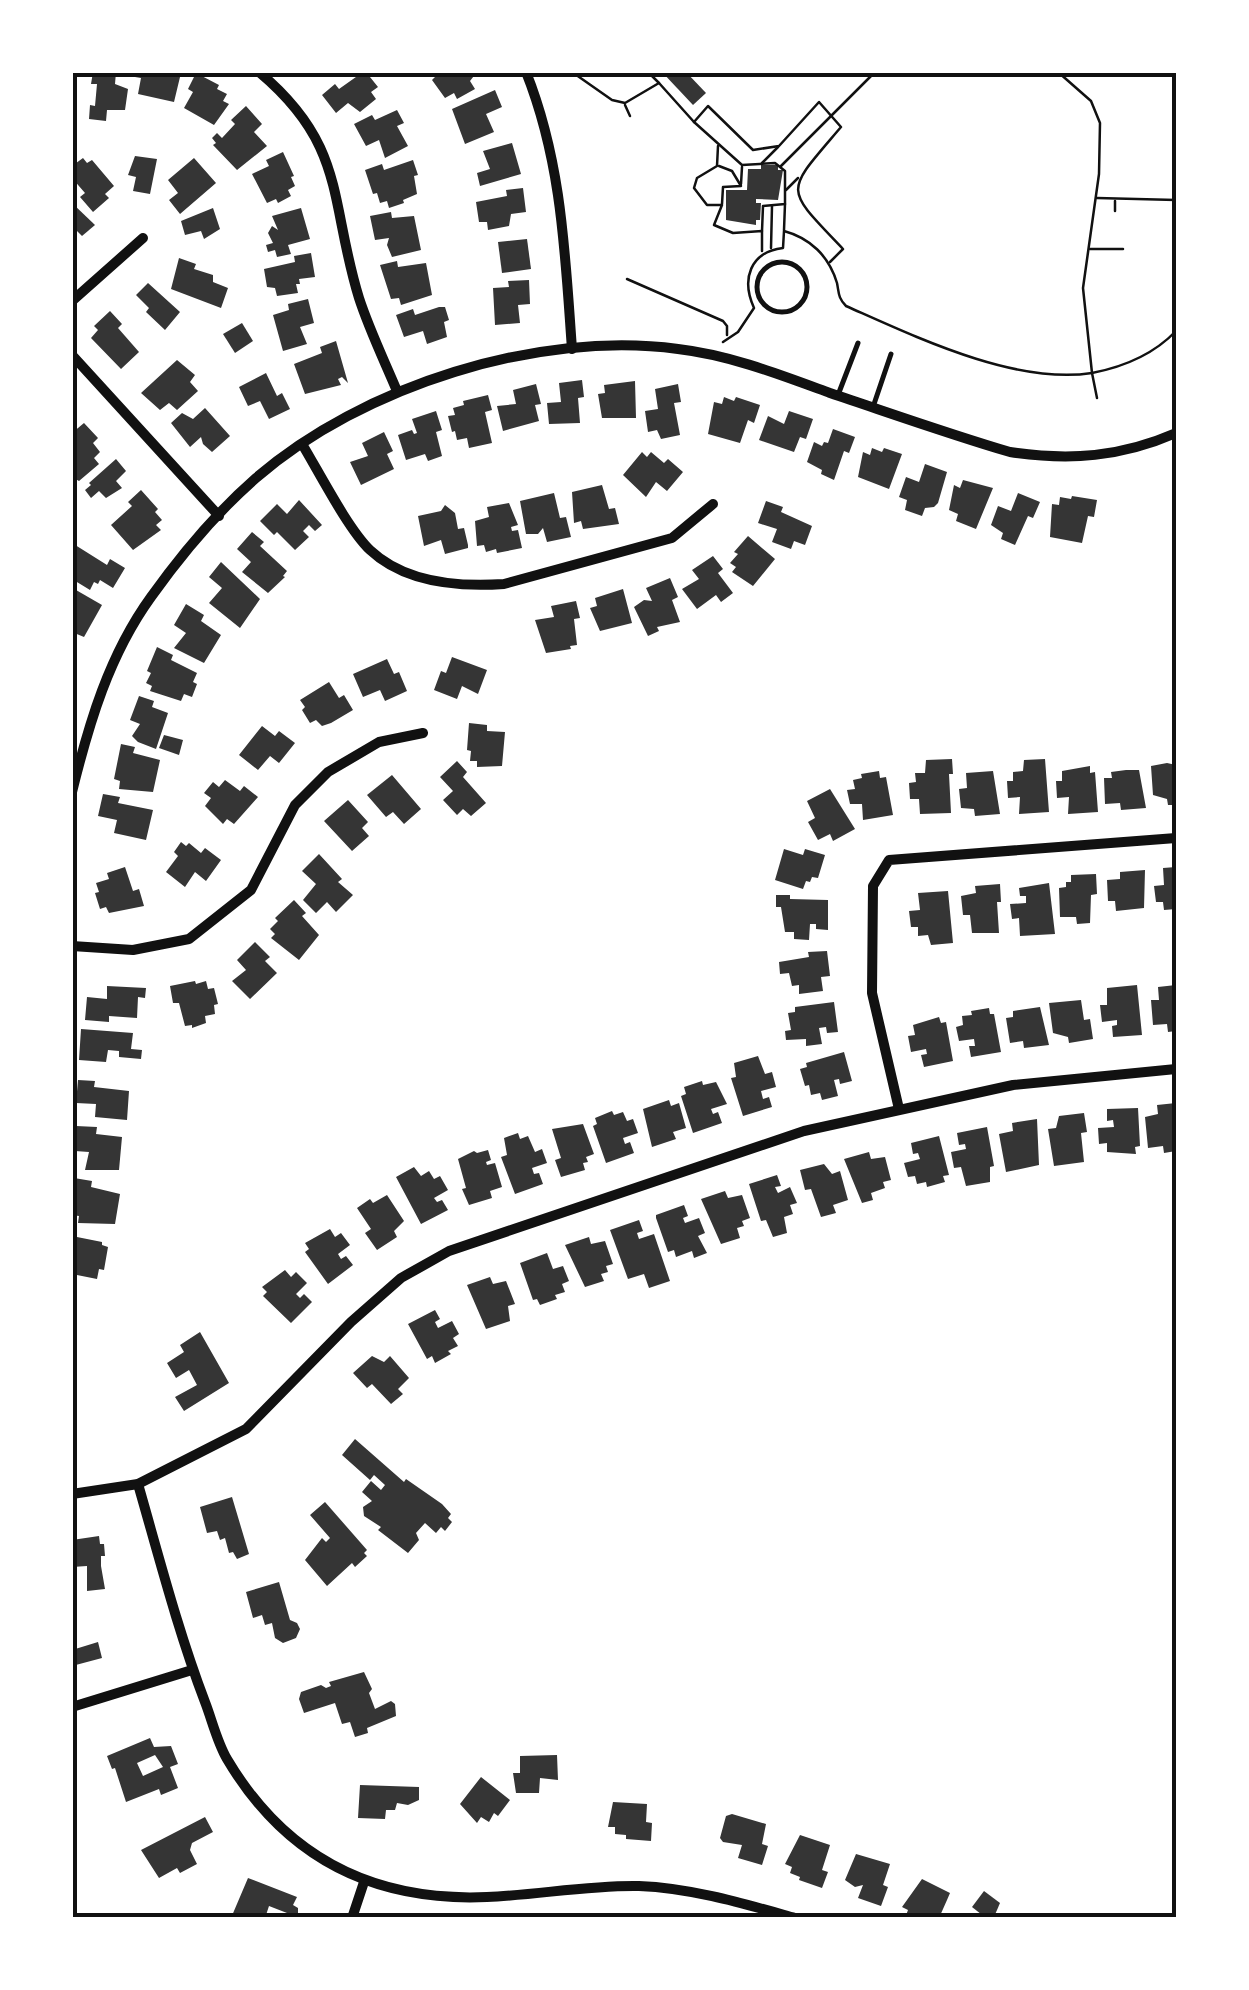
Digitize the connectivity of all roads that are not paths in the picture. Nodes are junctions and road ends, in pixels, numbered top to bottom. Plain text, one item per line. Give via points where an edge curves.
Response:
1 (260, 72) edge
2 (526, 72) edge
3 (142, 238) dead end
4 (807, 285) joint
5 (72, 301) edge
6 (858, 344) dead end
7 (572, 349) junction
8 (891, 354) dead end
9 (72, 355) edge
10 (396, 391) junction
11 (838, 395) junction
12 (873, 407) junction
13 (1176, 433) edge
14 (302, 444) junction
15 (712, 504) dead end
16 (218, 516) junction
17 (423, 732) dead end
18 (72, 792) edge
19 (1176, 838) edge
20 (72, 946) edge
21 (1176, 1068) edge
22 (899, 1109) junction
23 (138, 1484) junction
24 (72, 1494) edge
25 (192, 1670) junction
26 (72, 1707) edge
27 (364, 1882) junction
28 (352, 1918) edge
29 (795, 1918) edge

1 - 10 street via 319,140 359,298
2 - 7 street via 558,181
3 - 5 street
4 - 4 lane via 794,266 780,262 760,276 758,292 767,307 783,312 799,306
6 - 11 lane
7 - 10 street via 490,360
7 - 11 street via 680,349
8 - 12 lane
9 - 16 street
10 - 14 street
11 - 12 street
12 - 13 street via 1010,452 1047,457 1126,452
14 - 15 street via 370,550 440,582 504,584 672,538
14 - 16 street
16 - 18 street via 150,598 115,660 88,724
17 - 20 street via 379,742 328,772 296,805 252,890 189,939 133,950
19 - 22 street via 889,860 873,886 872,994
21 - 22 street via 1012,1085
22 - 23 street via 804,1130 449,1251 402,1278 351,1322 246,1429
23 - 24 street
23 - 25 street
25 - 26 street
25 - 27 street via 226,1757 262,1808 308,1852
27 - 28 street
27 - 29 street via 486,1897 642,1886

